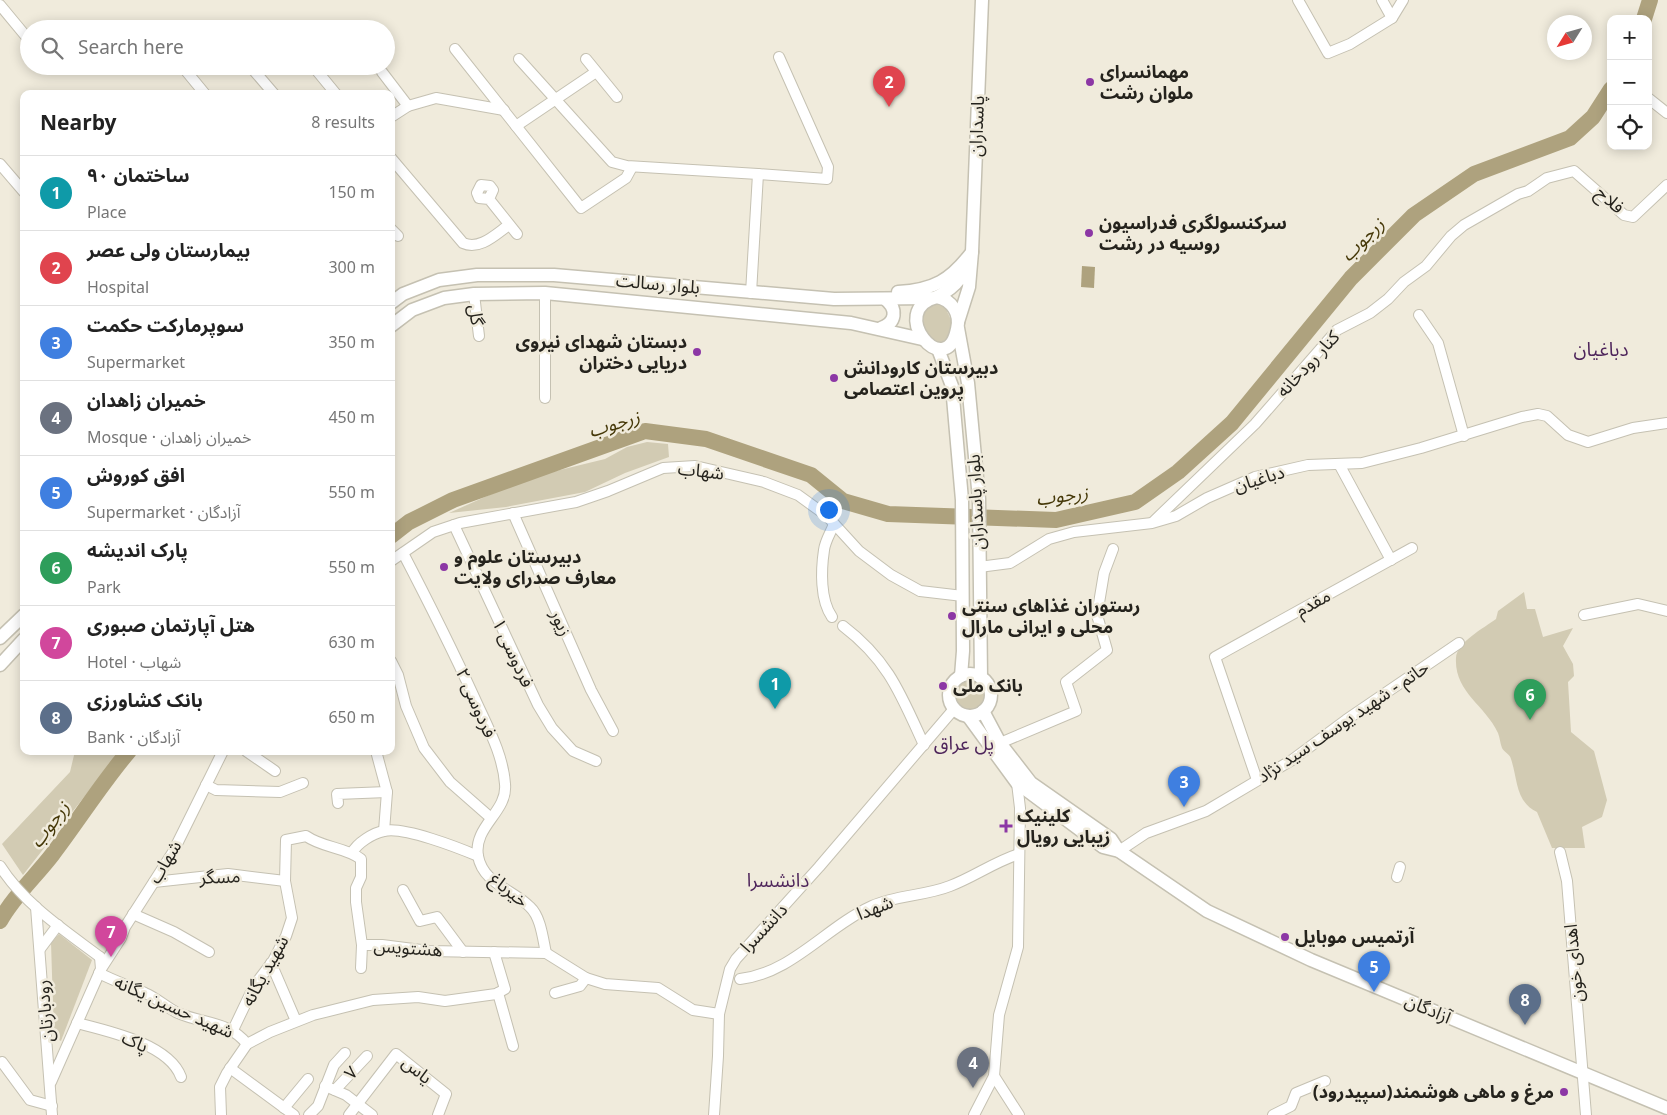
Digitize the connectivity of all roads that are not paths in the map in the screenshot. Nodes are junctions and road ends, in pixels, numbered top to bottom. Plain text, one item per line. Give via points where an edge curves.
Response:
1 (982, 0) edge
2 (1298, 0) edge
3 (1382, 0) edge
4 (1403, 0) edge
5 (0, 5) edge
6 (1392, 18) junction
7 (20, 29) edge
8 (455, 49) dead end
9 (779, 57) dead end
10 (519, 59) dead end
11 (586, 59) dead end
12 (596, 72) junction
13 (189, 75) edge
14 (258, 75) edge
15 (320, 75) edge
16 (384, 75) edge
17 (202, 90) edge
18 (271, 90) edge
19 (333, 90) edge
20 (617, 98) dead end
21 (555, 100) junction
22 (1652, 101) edge
23 (408, 106) junction
24 (504, 110) junction
25 (1667, 113) edge
26 (395, 114) edge
27 (516, 126) junction
28 (395, 163) edge
29 (0, 164) edge
30 (632, 167) junction
31 (1574, 171) joint
32 (758, 174) junction
33 (1667, 185) edge
34 (20, 187) edge
35 (489, 199) dead end
36 (510, 224) junction
37 (517, 234) dead end
38 (972, 252) junction
39 (546, 293) junction
40 (751, 293) junction
41 (474, 294) junction
42 (934, 297) junction
43 (834, 299) junction
44 (885, 299) junction
45 (395, 300) edge
46 (1419, 315) dead end
47 (395, 323) edge
48 (958, 325) junction
49 (881, 328) junction
50 (479, 336) dead end
51 (922, 339) junction
52 (938, 349) junction
53 (545, 398) dead end
54 (1667, 423) edge
55 (1464, 436) junction
56 (1339, 464) junction
57 (513, 514) junction
58 (1152, 523) junction
59 (834, 524) junction
60 (454, 525) junction
61 (1412, 548) dead end
62 (1113, 549) dead end
63 (403, 553) junction
64 (395, 558) edge
65 (1391, 560) junction
66 (979, 567) junction
67 (962, 596) junction
68 (1667, 611) edge
69 (1584, 615) dead end
70 (832, 617) dead end
71 (20, 619) edge
72 (843, 626) dead end
73 (3, 635) edge
74 (20, 642) edge
75 (20, 643) edge
76 (1459, 644) dead end
77 (0, 666) edge
78 (395, 669) edge
79 (961, 676) junction
80 (982, 678) junction
81 (954, 709) junction
82 (984, 711) junction
83 (968, 716) junction
84 (613, 731) dead end
85 (1000, 743) junction
86 (924, 744) junction
87 (221, 755) edge
88 (252, 755) edge
89 (377, 755) edge
90 (596, 761) dead end
91 (275, 771) dead end
92 (1257, 780) junction
93 (303, 783) dead end
94 (1017, 783) junction
95 (206, 785) junction
96 (387, 792) junction
97 (1030, 795) junction
98 (338, 803) dead end
99 (1020, 808) junction
100 (490, 818) junction
101 (384, 831) junction
102 (1118, 852) junction
103 (1560, 852) dead end
104 (352, 853) junction
105 (1019, 854) junction
106 (478, 856) junction
107 (0, 866) edge
108 (285, 881) junction
109 (154, 882) junction
110 (402, 890) dead end
111 (36, 907) junction
112 (133, 914) junction
113 (58, 925) junction
114 (125, 927) junction
115 (362, 945) junction
116 (40, 949) junction
117 (209, 952) dead end
118 (464, 952) junction
119 (494, 952) junction
120 (546, 953) junction
121 (100, 957) junction
122 (271, 963) junction
123 (361, 968) dead end
124 (100, 971) junction
125 (586, 978) junction
126 (740, 979) dead end
127 (498, 992) junction
128 (555, 993) dead end
129 (718, 1014) junction
130 (296, 1022) junction
131 (77, 1023) junction
132 (234, 1030) junction
133 (47, 1041) junction
134 (247, 1044) junction
135 (513, 1046) dead end
136 (66, 1047) junction
137 (345, 1053) dead end
138 (367, 1056) dead end
139 (2, 1062) dead end
140 (230, 1068) junction
141 (1583, 1075) junction
142 (994, 1076) junction
143 (181, 1078) dead end
144 (308, 1079) dead end
145 (1325, 1081) dead end
146 (51, 1083) junction
147 (325, 1086) junction
148 (335, 1090) junction
149 (358, 1104) junction
150 (284, 1108) junction
151 (1667, 1108) edge
152 (52, 1110) edge
153 (221, 1115) edge
154 (294, 1115) edge
155 (309, 1115) edge
156 (349, 1115) edge
157 (372, 1115) edge
158 (438, 1115) edge
159 (714, 1115) edge
160 (974, 1115) edge
161 (1019, 1115) edge
162 (1273, 1115) edge
163 (1586, 1115) edge

1 - 38 main road, پاسداران
2 - 6 street via 1328,53 1350,44
3 - 6 street
4 - 6 street
5 - 7 street
8 - 24 street
9 - 32 street via 828,167 827,179
10 - 21 street
11 - 12 street
12 - 20 street
12 - 21 street
13 - 17 street
14 - 18 street
15 - 19 street
16 - 23 street
21 - 27 street
21 - 30 street via 607,159
22 - 25 street
23 - 24 street via 436,98
23 - 26 street
24 - 27 street
27 - 30 street via 581,208 626,178
28 - 36 street via 464,243 470,246 480,244
29 - 34 street
30 - 32 street
31 - 33 street, فلاح via 1624,215 1633,217
31 - 58 street, کنار رودخانه via 1547,178 1464,224 1426,266 1388,299 1370,313 1337,330 1255,424
32 - 40 street
35 - 36 street
36 - 37 street
38 - 42 main road via 965,272 952,288
38 - 43 main road via 952,276 937,284 903,291 852,293
38 - 48 main road, پاسداران via 969,287
39 - 41 main road, بلوار رسالت
39 - 49 main road, بلوار رسالت via 740,310
39 - 53 street
40 - 43 main road, بلوار رسالت
40 - 45 main road, بلوار رسالت via 554,275 478,275 439,280
41 - 47 main road, بلوار رسالت via 444,298 412,310
41 - 50 street, گل
42 - 44 main road, بلوار رسالت
42 - 48 main road via 949,302 956,312
42 - 51 main road via 921,307 917,318
43 - 44 main road, بلوار رسالت
44 - 49 main road via 895,311 888,326
46 - 55 street via 1438,343
48 - 52 main road via 950,343
48 - 66 main road, بلوار پاسداران via 968,383 978,499
49 - 51 main road, بلوار رسالت
51 - 52 main road
52 - 67 main road, بلوار پاسداران via 952,386 962,500
54 - 55 street, دباغیان via 1633,428 1588,442 1568,435 1547,416 1538,414
55 - 56 street, دباغیان via 1362,462
56 - 58 street, دباغیان via 1308,465 1255,477 1176,516
56 - 65 street
57 - 59 street, شهاب via 576,502 663,468 695,466 764,482 798,494
57 - 60 street, شهاب
57 - 84 street, زیور via 591,690
58 - 66 street, دباغیان via 1074,532 1049,539 1010,563
59 - 67 street, شهاب via 859,551 891,576 920,591
59 - 70 street via 824,549 822,578 827,609
60 - 63 street, شهاب via 433,532
60 - 90 street, فردوسی ۱ via 538,705 552,728 574,751
61 - 65 street, مقدم
62 - 85 street via 1104,573 1097,615 1106,650 1066,682 1076,712
63 - 64 street, شهاب
63 - 100 street, فردوسی ۲ via 446,635 502,761 506,786 501,806
65 - 92 street, مقدم via 1215,657
66 - 80 main road, بلوار پاسداران
67 - 79 main road, بلوار پاسداران
68 - 69 street via 1638,604
71 - 73 main road
72 - 86 street via 878,658 898,688
73 - 74 main road via 13,646
75 - 77 main road
76 - 92 street, حاتم - شهید یوسف سید نژاد via 1292,760
78 - 100 street via 424,748 450,782
79 - 80 main road via 971,674
79 - 81 main road via 952,683 949,694
80 - 82 main road via 989,686 991,697
81 - 83 main road
81 - 86 street, دانشسرا
82 - 83 main road
82 - 85 main road, آزادگان
83 - 94 main road, آزادگان
85 - 102 main road, آزادگان via 1031,783 1111,839
86 - 129 street, دانشسرا via 820,867 736,958
87 - 95 street, شهاب
88 - 91 street
89 - 96 street
92 - 102 street, حاتم - شهید یوسف سید نژاد via 1206,811 1146,833
93 - 95 street via 280,792 216,790
94 - 97 main road, آزادگان
94 - 99 street
95 - 109 street, شهاب via 173,852
96 - 98 street via 337,794
96 - 101 street
97 - 99 street via 1023,797
97 - 102 main road, آزادگان via 1104,847
99 - 105 street
100 - 106 street, فردوسی ۲ via 478,839
101 - 104 street via 356,846
101 - 106 street via 405,832
102 - 141 main road, آزادگان via 1207,911 1311,960
103 - 141 street, اهدای خون via 1567,881
104 - 108 street, شهید یگانه via 318,844 306,836 286,840
104 - 115 street, هشتویس via 362,859 361,877 356,888
105 - 126 street, شهدا via 949,886 874,905 842,922 785,964 754,978
105 - 142 street via 1018,947 999,1015
106 - 120 street, خیرباغ via 486,872 501,889 532,908
107 - 111 street via 9,881
108 - 109 street, مسگر via 228,874
108 - 122 street, شهید یگانه via 292,918
109 - 112 street, شهاب
110 - 118 street via 420,921 437,917
111 - 113 street
111 - 116 street, رودبارتان
112 - 114 street, شهاب
112 - 117 street
113 - 116 street
113 - 121 street
114 - 121 street
114 - 124 street, شهاب
115 - 118 street, هشتویس
115 - 123 street
116 - 133 street, رودبارتان
118 - 119 street, هشتویس
119 - 120 street, هشتویس
119 - 127 street via 505,989
120 - 125 street
121 - 124 street, شهاب
122 - 130 street
122 - 132 street, شهید یگانه via 254,986
124 - 131 street, شهاب
124 - 132 street, شهید حسین یگانه via 179,1013
125 - 128 street via 580,986
125 - 129 street via 605,984 658,988 693,1010
127 - 130 street via 446,1001 418,997 373,1000
127 - 135 street
129 - 159 street, دانشسرا
130 - 134 street
131 - 136 street, شهاب
131 - 143 street, پاک via 116,1033 148,1046 165,1057 179,1071
132 - 134 street, شهید حسین یگانه
133 - 136 street via 54,1048
133 - 146 street, رودبارتان
134 - 140 street
136 - 146 street, شهاب
137 - 147 street via 334,1065
138 - 148 street, ۷
139 - 152 street via 30,1100
140 - 150 street
140 - 153 street via 220,1088
141 - 151 main road, آزادگان
141 - 163 street, اهدای خون
142 - 160 street
142 - 161 street
144 - 150 street
145 - 162 street via 1296,1093 1291,1106
146 - 152 street, رودبارتان
147 - 148 street
147 - 155 street via 318,1106
148 - 149 street
149 - 156 street
149 - 157 street
149 - 158 street, یاس via 396,1054 446,1094
150 - 154 street

